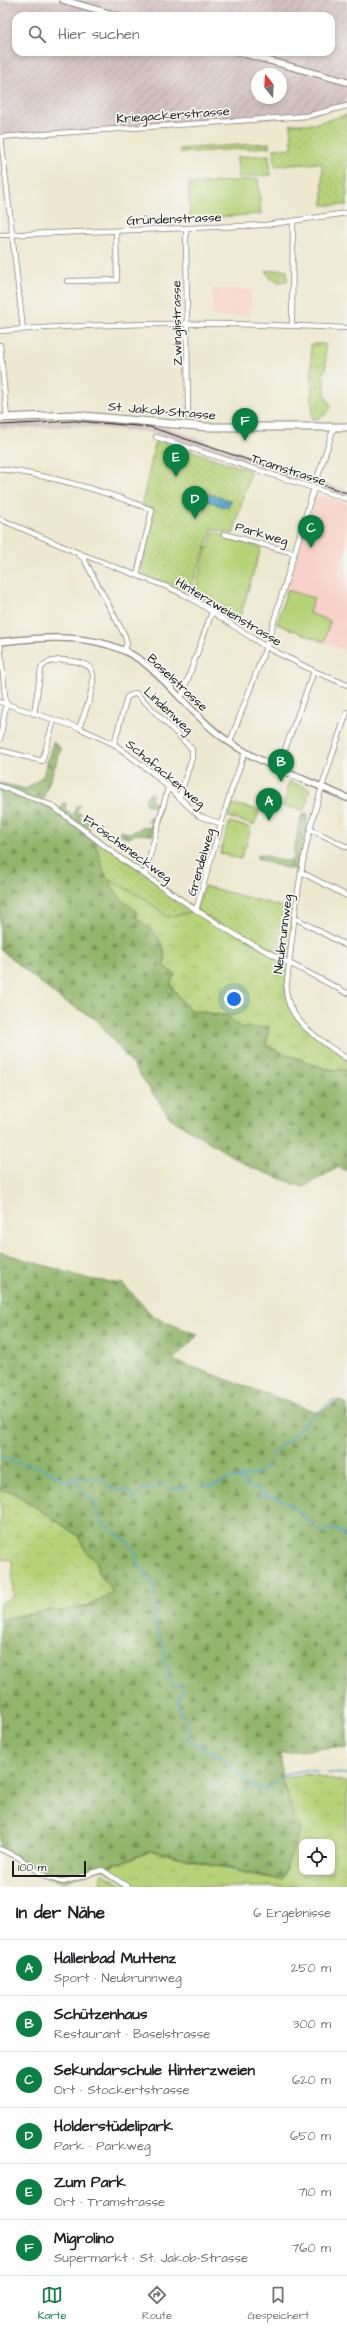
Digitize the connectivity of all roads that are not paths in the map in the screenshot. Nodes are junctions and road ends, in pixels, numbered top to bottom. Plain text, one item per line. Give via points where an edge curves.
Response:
1 (63, 0) edge
2 (105, 12) edge
3 (253, 56) edge
4 (347, 82) edge
5 (347, 106) edge
6 (0, 137) edge
7 (347, 213) edge
8 (293, 221) junction
9 (186, 229) junction
10 (116, 231) junction
11 (0, 235) edge
12 (13, 235) junction
13 (67, 281) dead end
14 (187, 324) junction
15 (292, 325) junction
16 (347, 328) edge
17 (23, 329) junction
18 (0, 331) edge
19 (0, 345) edge
20 (188, 416) dead end
21 (4, 418) edge
22 (334, 427) junction
23 (347, 427) edge
24 (156, 437) dead end
25 (0, 469) edge
26 (317, 480) dead end
27 (314, 488) junction
28 (347, 499) edge
29 (0, 519) edge
30 (224, 534) dead end
31 (76, 552) junction
32 (294, 553) junction
33 (137, 575) junction
34 (212, 612) junction
35 (0, 643) edge
36 (266, 647) junction
37 (124, 650) junction
38 (314, 671) junction
39 (347, 685) edge
40 (181, 698) junction
41 (0, 702) edge
42 (6, 705) junction
43 (347, 712) edge
44 (34, 714) junction
45 (54, 720) junction
46 (79, 728) junction
47 (0, 739) edge
48 (230, 742) junction
49 (114, 744) junction
50 (0, 750) edge
51 (245, 752) junction
52 (278, 768) junction
53 (0, 786) edge
54 (321, 786) junction
55 (168, 788) junction
56 (179, 798) junction
57 (347, 798) edge
58 (222, 824) junction
59 (310, 829) junction
60 (347, 847) edge
61 (301, 872) junction
62 (145, 874) junction
63 (347, 896) edge
64 (196, 910) junction
65 (295, 918) junction
66 (347, 946) edge
67 (290, 963) junction
68 (347, 993) edge
69 (347, 1059) edge
70 (0, 1849) edge
71 (128, 1887) edge

1 - 2 street
3 - 4 street
5 - 6 street, Kriegackerstrasse via 307,116
6 - 12 street
7 - 8 street, Gründenstrasse
8 - 9 street, Gründenstrasse
8 - 15 street
9 - 10 street, Gründenstrasse
9 - 14 street, Zwinglistrasse
10 - 12 street, Gründenstrasse
10 - 13 street via 117,280
11 - 12 street, Gründenstrasse
12 - 17 street
14 - 15 street
14 - 17 street
14 - 20 street, Zwinglistrasse
15 - 16 street
17 - 18 street
19 - 21 street
21 - 22 main road, St. Jakob-Strasse via 73,415 207,426
22 - 23 main road, St. Jakob-Strasse
22 - 26 street
24 - 27 street, Tramstrasse
25 - 33 street via 46,475 96,488 152,510
27 - 28 street, Tramstrasse
27 - 32 street
29 - 31 street
30 - 32 street, Parkweg
31 - 33 street, Hinterzweienstrasse
31 - 37 street via 88,566 125,636 127,644
32 - 36 street
33 - 34 street, Hinterzweienstrasse via 170,588
34 - 36 street, Hinterzweienstrasse
34 - 40 street
35 - 37 street, Baselstrasse via 56,638 104,644
35 - 42 street
36 - 38 street, Hinterzweienstrasse
36 - 48 street
37 - 40 street, Baselstrasse via 149,667
38 - 39 street, Hinterzweienstrasse
38 - 52 street
40 - 48 street, Baselstrasse
41 - 42 street, Schafackerweg
42 - 44 street, Schafackerweg
42 - 47 street
43 - 54 street, Neubrunnweg
44 - 45 street, Schafackerweg
44 - 46 street via 41,669 45,663 53,660 85,664 92,669 93,676
45 - 46 street, Schafackerweg
45 - 50 street via 42,761
46 - 49 street, Schafackerweg
48 - 51 street, Baselstrasse
49 - 55 street, Schafackerweg
49 - 56 street, Lindenweg via 127,697 136,693 192,749 192,758
51 - 52 street, Baselstrasse
51 - 58 street, Grendelweg
52 - 54 street, Baselstrasse
53 - 62 street, Fröscheneckweg via 51,806
54 - 57 street, Baselstrasse
54 - 59 street, Neubrunnweg
55 - 56 street, Schafackerweg
55 - 62 street
56 - 58 street, Schafackerweg via 199,816
58 - 64 street, Grendelweg
59 - 60 street
59 - 61 street, Neubrunnweg
61 - 63 street
61 - 65 street, Neubrunnweg
62 - 64 street, Fröscheneckweg
64 - 67 street, Fröscheneckweg via 239,937
65 - 66 street
65 - 67 street, Neubrunnweg
67 - 68 street, Fröscheneckweg
67 - 69 street, Neubrunnweg via 286,995 292,1012 316,1036
70 - 71 street via 18,1857 53,1880 63,1882 102,1870

